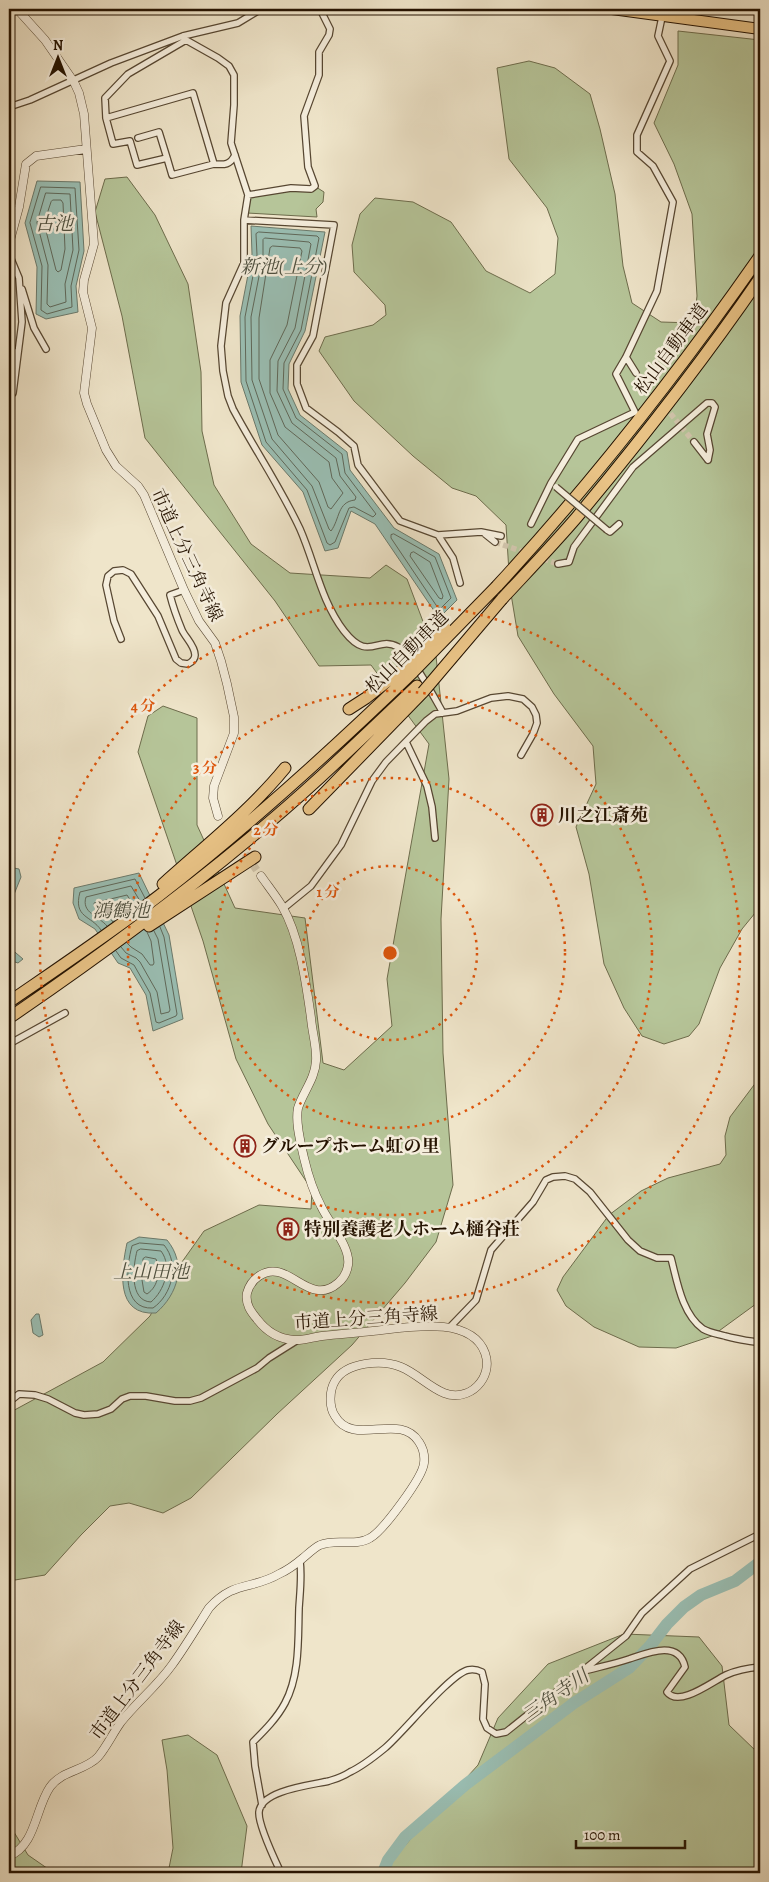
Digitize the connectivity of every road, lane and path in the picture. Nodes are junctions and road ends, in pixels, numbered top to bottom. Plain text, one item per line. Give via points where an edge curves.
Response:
1 (17, 9) edge
2 (261, 9) edge
3 (320, 9) edge
4 (612, 9) edge
5 (635, 11) edge
6 (659, 13) edge
7 (760, 30) edge
8 (184, 38) junction
9 (74, 82) junction
10 (9, 107) edge
11 (106, 118) junction
12 (143, 128) dead end
13 (146, 136) junction
14 (138, 138) dead end
15 (86, 149) junction
16 (235, 155) junction
17 (167, 158) junction
18 (214, 164) junction
19 (248, 195) junction
20 (19, 207) junction
21 (9, 218) edge
22 (244, 220) junction
23 (9, 244) edge
24 (9, 254) edge
25 (760, 256) edge
26 (19, 278) junction
27 (760, 278) edge
28 (46, 350) dead end
29 (9, 352) edge
30 (18, 352) junction
31 (626, 357) junction
32 (636, 372) tunnel mouth
33 (12, 393) dead end
34 (694, 442) tunnel mouth
35 (550, 483) junction
36 (530, 524) dead end
37 (619, 524) dead end
38 (481, 532) junction
39 (438, 535) junction
40 (500, 536) tunnel mouth
41 (495, 542) tunnel mouth
42 (558, 564) dead end
43 (460, 583) dead end
44 (184, 590) junction
45 (121, 639) dead end
46 (410, 669) junction
47 (420, 689) junction
48 (349, 709) dead end
49 (443, 713) junction
50 (406, 742) junction
51 (521, 755) dead end
52 (285, 768) dead end
53 (309, 809) dead end
54 (218, 816) dead end
55 (435, 838) dead end
56 (255, 857) dead end
57 (261, 876) tunnel mouth
58 (158, 892) junction
59 (284, 908) junction
60 (167, 910) junction
61 (9, 1002) edge
62 (65, 1013) dead end
63 (9, 1018) edge
64 (9, 1044) edge
65 (450, 1327) junction
66 (296, 1341) junction
67 (760, 1342) edge
68 (9, 1402) edge
69 (760, 1534) edge
70 (300, 1561) junction
71 (760, 1667) edge
72 (582, 1671) junction
73 (262, 1805) junction
74 (9, 1856) edge
75 (281, 1873) edge

1 - 9 street, 市道上分三角寺線 via 45,40
2 - 8 street via 238,24
3 - 19 street via 330,29 319,52 319,75 304,116 308,167 315,186
4 - 5 highway
5 - 6 highway
6 - 7 highway
6 - 31 street via 658,36 670,61 637,135 637,152 653,166 673,202 658,291
8 - 9 street via 111,63
8 - 11 street via 128,74 105,98
8 - 16 street via 229,66 234,75 231,143
9 - 10 street
9 - 15 street, 市道上分三角寺線 via 84,114
11 - 17 street via 114,144 130,141 137,165
11 - 18 street via 193,94
12 - 13 street
13 - 14 street
13 - 17 street via 159,132
15 - 20 street via 31,159 26,164
15 - 44 street, 市道上分三角寺線 via 94,244 84,286 92,328 84,394 106,450 116,466 144,495
16 - 18 street via 226,165
16 - 19 street
17 - 18 street via 172,175
19 - 22 street
20 - 21 street
20 - 23 street
22 - 39 street via 334,225 313,336 297,365 297,384 306,408 354,446 358,465 400,521
22 - 49 street via 244,264 226,303 221,346 222,371 233,409 289,506 331,609 343,630 365,648 397,646 407,655
24 - 26 street
25 - 46 highway, 松山自動車道, bridge via 652,404 542,538
26 - 28 street via 34,328
26 - 30 street via 22,322
27 - 47 highway, 松山自動車道, bridge via 659,415 576,518
29 - 30 street
30 - 33 street
31 - 32 street
31 - 35 street via 616,374 635,412 578,439
34 - 42 street via 708,460 707,434 715,407 712,403 707,403 633,467 574,547 569,562
35 - 36 street
35 - 37 street, bridge via 610,532
38 - 39 street
38 - 40 street
38 - 41 street
39 - 43 street via 453,558
44 - 45 street via 170,595 174,612 194,649 194,660 188,664 176,659 158,616 131,574 123,570 108,576 106,585
44 - 54 street, 市道上分三角寺線 via 222,661 234,717 234,732 214,786 213,798
46 - 48 highway
46 - 58 highway, 松山自動車道 via 334,748 262,812
47 - 53 highway
47 - 60 highway, 松山自動車道
49 - 50 street via 435,714 426,721
49 - 51 street via 491,698 508,696 523,699 532,707 537,724
50 - 55 street via 427,786
50 - 59 street via 372,781 342,844 323,870 311,886
52 - 58 highway
56 - 60 highway
57 - 59 street, 市道上分三角寺線
58 - 61 highway via 92,946
59 - 66 street, 市道上分三角寺線 via 296,940 316,1060 313,1076 298,1109 302,1148 321,1208 342,1242 348,1264 343,1278 330,1289 303,1286 288,1274 274,1270 252,1282 247,1300 255,1317 281,1338
60 - 63 highway, 松山自動車道
62 - 64 street
65 - 66 street, 市道上分三角寺線 via 422,1325
65 - 67 street via 476,1300 491,1250 533,1202 546,1180 565,1176 590,1192 640,1251 657,1258 671,1258 680,1292 701,1327 738,1340
65 - 70 street, 市道上分三角寺線 via 479,1340 484,1350 485,1374 482,1382 470,1392 456,1395 442,1392 406,1369 390,1364 358,1365 341,1373 335,1380 331,1405 337,1420 359,1430 393,1428 410,1432 423,1452 424,1465 414,1486 373,1537 358,1542 325,1543
66 - 68 street via 257,1368 190,1401 130,1396 111,1409 84,1415 35,1394 19,1394
69 - 72 street via 690,1569 642,1612 626,1636
70 - 73 street via 302,1576 293,1683 282,1709 253,1742
70 - 74 street, 市道上分三角寺線 via 275,1577 236,1587 215,1600 172,1666 122,1722 98,1756 50,1786 24,1845 16,1854
71 - 72 street via 726,1675 682,1697 667,1692 685,1667 677,1653 647,1652
72 - 73 street via 506,1732 496,1734 487,1728 483,1719 486,1684 482,1672 467,1670 452,1679 372,1759 330,1780 269,1797
73 - 75 street via 259,1812 262,1827

